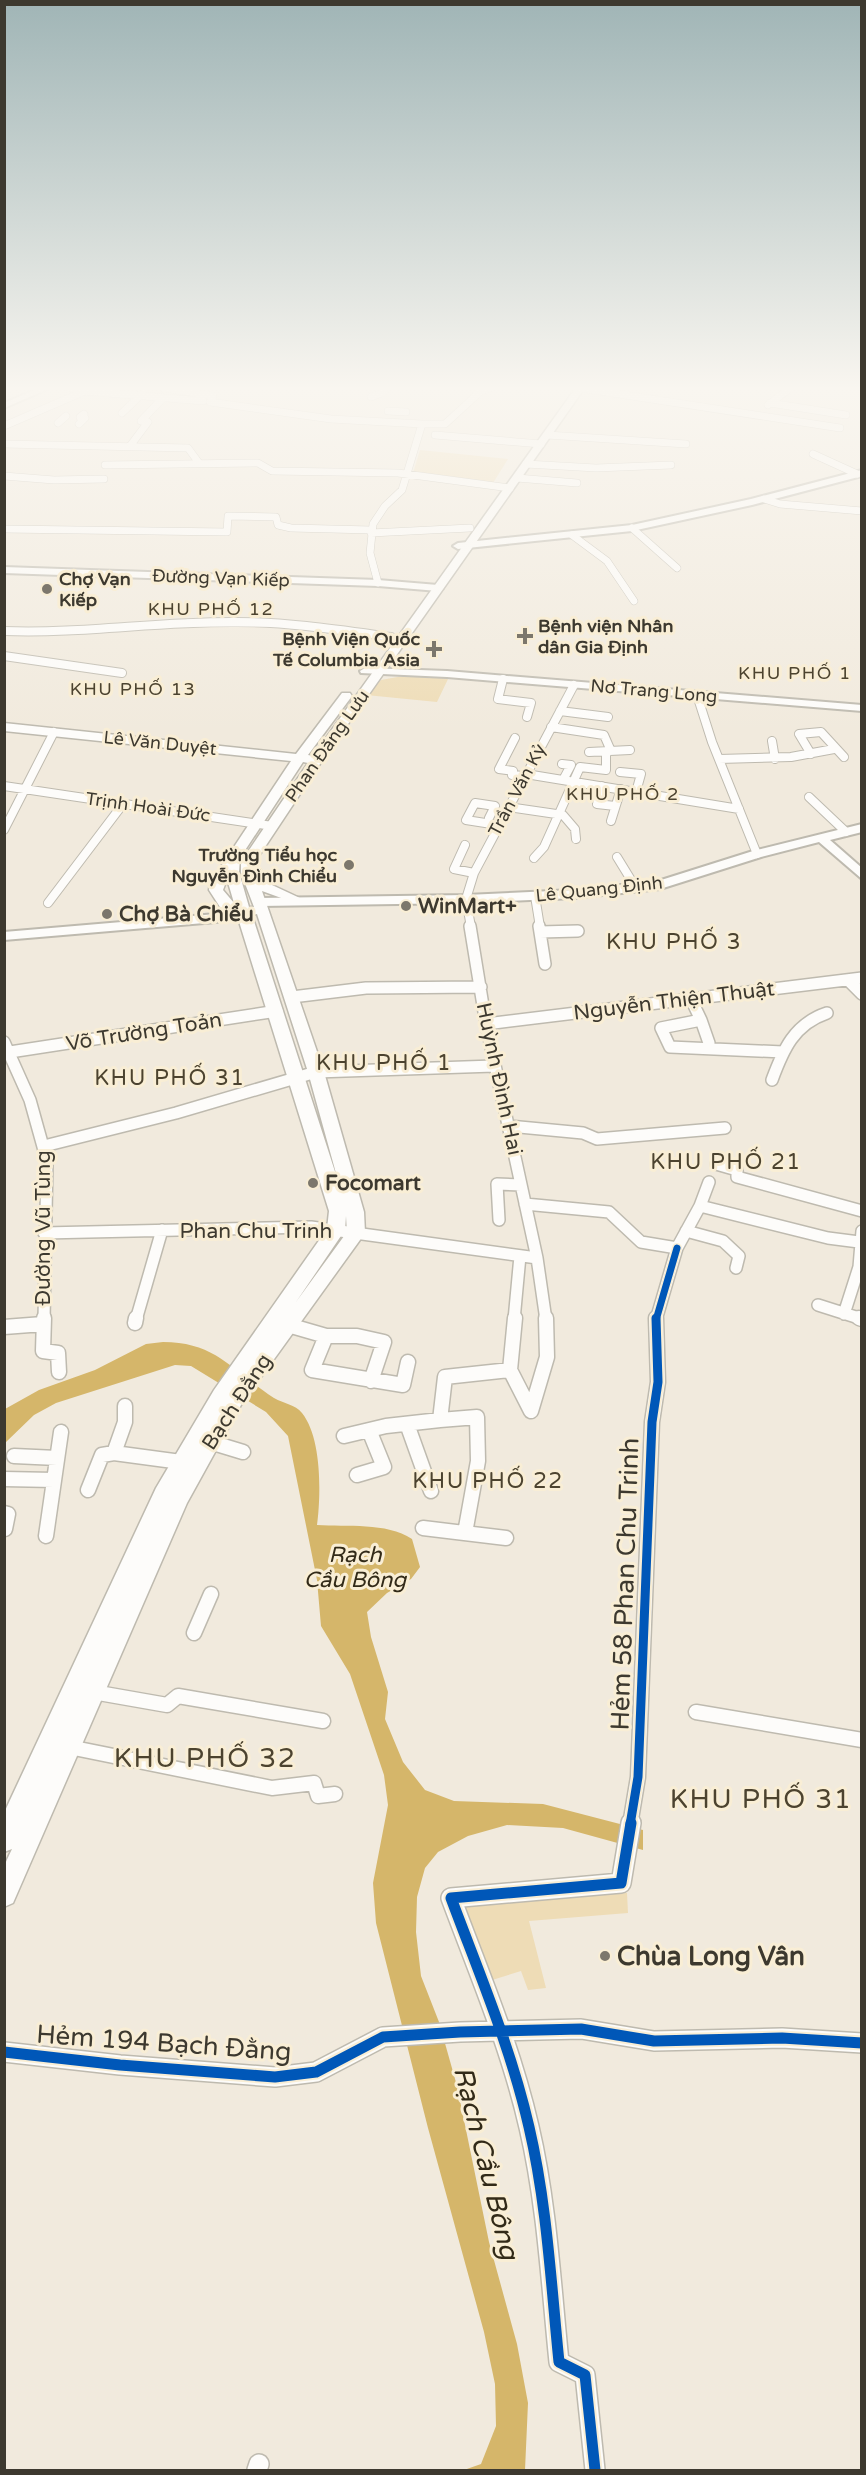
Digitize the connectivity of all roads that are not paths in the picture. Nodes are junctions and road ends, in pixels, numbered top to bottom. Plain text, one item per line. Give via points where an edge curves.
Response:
1 (390, 502) edge
2 (493, 502) edge
3 (495, 502) edge
4 (753, 502) edge
5 (772, 502) edge
6 (861, 511) edge
7 (470, 528) junction
8 (632, 528) junction
9 (4, 529) edge
10 (371, 532) junction
11 (572, 535) junction
12 (462, 546) junction
13 (677, 568) dead end
14 (4, 570) edge
15 (378, 583) junction
16 (433, 587) junction
17 (634, 601) dead end
18 (406, 624) junction
19 (4, 631) edge
20 (391, 637) junction
21 (4, 656) edge
22 (375, 667) junction
23 (122, 673) dead end
24 (503, 679) junction
25 (574, 684) junction
26 (697, 695) junction
27 (861, 708) edge
28 (560, 711) junction
29 (527, 717) dead end
30 (608, 717) dead end
31 (4, 727) edge
32 (551, 727) junction
33 (4, 735) edge
34 (52, 736) junction
35 (515, 738) dead end
36 (772, 741) dead end
37 (834, 748) junction
38 (630, 750) dead end
39 (608, 751) junction
40 (590, 752) dead end
41 (811, 754) junction
42 (844, 757) dead end
43 (719, 759) junction
44 (774, 759) junction
45 (306, 762) junction
46 (562, 764) dead end
47 (620, 772) dead end
48 (525, 775) junction
49 (568, 781) junction
50 (4, 786) edge
51 (602, 786) junction
52 (24, 788) junction
53 (621, 789) junction
54 (636, 792) junction
55 (808, 797) dead end
56 (123, 804) junction
57 (615, 806) junction
58 (508, 807) junction
59 (739, 809) junction
60 (558, 814) junction
61 (489, 818) dead end
62 (611, 821) dead end
63 (256, 823) junction
64 (498, 825) junction
65 (272, 826) junction
66 (861, 828) edge
67 (4, 831) edge
68 (846, 832) junction
69 (820, 837) junction
70 (576, 839) dead end
71 (465, 845) dead end
72 (757, 854) junction
73 (617, 857) dead end
74 (534, 858) dead end
75 (241, 860) junction
76 (474, 873) junction
77 (861, 875) edge
78 (636, 888) junction
79 (535, 896) junction
80 (466, 899) junction
81 (295, 900) junction
82 (330, 901) junction
83 (48, 903) dead end
84 (261, 905) junction
85 (243, 908) junction
86 (578, 931) dead end
87 (540, 932) junction
88 (4, 936) edge
89 (545, 964) dead end
90 (861, 978) edge
91 (849, 980) junction
92 (481, 987) junction
93 (861, 994) edge
94 (292, 997) junction
95 (691, 999) junction
96 (277, 1011) junction
97 (827, 1013) dead end
98 (701, 1020) junction
99 (486, 1024) junction
100 (709, 1042) dead end
101 (7, 1047) edge
102 (783, 1052) junction
103 (494, 1066) junction
104 (316, 1072) junction
105 (296, 1077) junction
106 (772, 1080) dead end
107 (509, 1126) junction
108 (725, 1128) dead end
109 (44, 1146) junction
110 (716, 1164) dead end
111 (709, 1182) dead end
112 (521, 1185) junction
113 (525, 1204) junction
114 (700, 1206) junction
115 (861, 1211) edge
116 (499, 1220) dead end
117 (162, 1230) junction
118 (336, 1230) junction
119 (686, 1231) junction
120 (45, 1233) junction
121 (356, 1233) junction
122 (860, 1237) edge
123 (677, 1248) junction
124 (520, 1256) junction
125 (537, 1258) junction
126 (736, 1268) dead end
127 (818, 1305) dead end
128 (844, 1314) junction
129 (861, 1319) edge
130 (135, 1323) dead end
131 (44, 1324) junction
132 (288, 1325) junction
133 (4, 1327) edge
134 (326, 1336) junction
135 (408, 1362) dead end
136 (250, 1366) junction
137 (510, 1371) junction
138 (60, 1372) dead end
139 (371, 1381) junction
140 (227, 1397) junction
141 (125, 1406) dead end
142 (440, 1420) junction
143 (407, 1424) junction
144 (369, 1430) junction
145 (61, 1432) dead end
146 (345, 1436) dead end
147 (210, 1442) junction
148 (243, 1452) dead end
149 (114, 1453) junction
150 (14, 1456) dead end
151 (57, 1458) junction
152 (181, 1462) junction
153 (357, 1475) dead end
154 (4, 1479) edge
155 (54, 1480) junction
156 (88, 1490) dead end
157 (431, 1491) dead end
158 (4, 1514) edge
159 (423, 1528) dead end
160 (5, 1529) edge
161 (465, 1533) junction
162 (46, 1536) dead end
163 (506, 1538) dead end
164 (211, 1594) dead end
165 (194, 1633) dead end
166 (93, 1692) junction
167 (696, 1712) dead end
168 (323, 1721) dead end
169 (861, 1740) edge
170 (59, 1745) junction
171 (335, 1794) dead end
172 (4, 1841) edge
173 (4, 1894) edge
174 (500, 2031) junction
175 (861, 2043) edge
176 (4, 2052) edge
177 (595, 2470) edge

1 - 10 street
2 - 7 main road, Phan Đăng Lưu
3 - 12 main road, Phan Đăng Lưu
4 - 8 street
5 - 6 street
7 - 10 street
7 - 12 main road, Phan Đăng Lưu
8 - 11 street
8 - 13 street
9 - 10 street via 227,532 228,516 276,518 278,525 291,528
10 - 15 street via 370,564
11 - 12 street
11 - 17 street via 607,561
12 - 16 main road, Phan Đăng Lưu
14 - 15 street, Đường Vạn Kiếp
15 - 16 street, Đường Vạn Kiếp
16 - 18 main road, Phan Đăng Lưu
18 - 20 main road, Phan Đăng Lưu
18 - 22 main road, Phan Đăng Lưu
19 - 20 street via 35,633 215,622 290,623
20 - 22 main road, Phan Đăng Lưu
21 - 23 street
22 - 24 street, Nơ Trang Long
22 - 45 main road, Phan Đăng Lưu
24 - 25 street, Nơ Trang Long
24 - 29 street via 498,699 531,703
25 - 26 street, Nơ Trang Long
25 - 28 street, Trần Văn Kỷ
26 - 27 street, Nơ Trang Long
26 - 43 street
28 - 30 street
28 - 32 street, Trần Văn Kỷ
31 - 34 main road, Lê Văn Duyệt
32 - 39 street via 604,735
32 - 48 street, Trần Văn Kỷ
33 - 34 main road, Lê Văn Duyệt
34 - 45 main road, Lê Văn Duyệt
34 - 52 street
35 - 48 street via 499,769
36 - 44 street
37 - 41 street
37 - 41 street via 821,732 799,734
37 - 42 street
38 - 39 street
39 - 40 street
39 - 49 street via 606,770 580,767
41 - 44 street
43 - 44 street
43 - 59 street
45 - 63 main road, Phan Đăng Lưu
45 - 65 main road, Phan Đăng Lưu
46 - 49 street via 571,765
47 - 54 street via 641,774
48 - 49 street
48 - 58 street, Trần Văn Kỷ
49 - 51 street
49 - 60 street
50 - 52 street, Trịnh Hoài Đức
51 - 53 street
51 - 57 street via 597,804
52 - 56 street, Trịnh Hoài Đức
52 - 67 street
53 - 54 street
53 - 57 street
54 - 59 street
55 - 68 street
56 - 63 street, Trịnh Hoài Đức
56 - 83 street
57 - 62 street
58 - 60 street
58 - 64 street, Trần Văn Kỷ
59 - 72 street
60 - 70 street via 576,829
60 - 74 street via 544,847
61 - 64 street via 495,806 475,803 466,820
63 - 65 street, Trịnh Hoài Đức
63 - 75 main road, Phan Đăng Lưu
64 - 76 street, Trần Văn Kỷ
65 - 75 main road, Phan Đăng Lưu
66 - 68 street, Lê Quang Định
68 - 69 street, Lê Quang Định
69 - 72 street, Lê Quang Định
69 - 77 street
71 - 76 street via 454,869
72 - 78 street, Lê Quang Định via 660,885
73 - 78 street
75 - 81 main road via 267,888
75 - 84 main road
75 - 85 main road, Phan Đăng Lưu via 220,875 216,890 224,904
76 - 80 street, Trần Văn Kỷ
78 - 79 street, Lê Quang Định
79 - 80 street, Lê Quang Định
79 - 87 street
80 - 82 street, Lê Quang Định
80 - 92 street, Huỳnh Đình Hai
81 - 82 street, Lê Quang Định
81 - 84 street, Lê Quang Định
82 - 84 street, Lê Quang Định via 318,905
84 - 85 main road
84 - 94 main road
85 - 88 street via 216,918
85 - 96 main road
86 - 87 street
87 - 89 street
90 - 91 street, Nguyễn Thiện Thuật
91 - 93 street
91 - 95 street, Nguyễn Thiện Thuật
92 - 94 street via 366,988
92 - 99 street, Huỳnh Đình Hai
94 - 104 main road
95 - 98 street
95 - 99 street, Nguyễn Thiện Thuật
96 - 101 street, Võ Trường Toản
96 - 105 main road
97 - 102 street via 798,1026
98 - 100 street
98 - 102 street via 661,1028 670,1047
99 - 103 street, Huỳnh Đình Hai
101 - 109 street, Đường Vũ Tùng
102 - 106 street
103 - 104 street
103 - 107 street, Huỳnh Đình Hai
104 - 105 street
104 - 121 main road via 355,1212
105 - 109 street via 176,1113
105 - 118 main road via 338,1211
107 - 108 street via 583,1133 597,1139
107 - 112 street, Huỳnh Đình Hai
109 - 120 street, Đường Vũ Tùng
110 - 115 street via 737,1170 737,1177 768,1182
111 - 114 street, Hẻm 58 Phan Chu Trinh
112 - 113 street, Huỳnh Đình Hai
112 - 116 street via 497,1184
113 - 123 street via 609,1212 641,1242
113 - 125 street, Huỳnh Đình Hai
114 - 119 street, Hẻm 58 Phan Chu Trinh
114 - 122 street via 828,1238
117 - 118 street, Phan Chu Trinh
117 - 120 street, Phan Chu Trinh
117 - 130 street
118 - 121 street, Phan Chu Trinh
118 - 136 main road, Bạch Đằng
119 - 123 street, Hẻm 58 Phan Chu Trinh
119 - 126 street via 723,1242 739,1256
120 - 131 street, Đường Vũ Tùng
121 - 124 street, Phan Chu Trinh
121 - 132 main road, Bạch Đằng
122 - 128 street via 859,1267
123 - 174 street, Hẻm 58 Phan Chu Trinh via 656,1315 658,1382 652,1422 636,1788 621,1883 451,1898
124 - 125 street, Phan Chu Trinh
124 - 137 street
125 - 137 street, Huỳnh Đình Hai via 548,1342 531,1411
127 - 128 street
128 - 129 street
131 - 133 street
131 - 138 street, Đường Vũ Tùng via 43,1351 58,1353
132 - 134 street
132 - 136 main road, Bạch Đằng
134 - 139 street via 312,1370
134 - 139 street via 357,1336 384,1342
135 - 139 street via 403,1385
136 - 140 main road, Bạch Đằng
137 - 142 street via 445,1377
140 - 147 main road, Bạch Đằng
140 - 152 main road, Bạch Đằng
141 - 149 street via 125,1422
142 - 143 street
142 - 161 street via 477,1417 478,1473
143 - 144 street
143 - 157 street
144 - 146 street
144 - 153 street via 384,1467
145 - 151 street
147 - 148 street
147 - 166 main road, Bạch Đằng via 177,1502
149 - 152 street
149 - 156 street via 102,1455
150 - 151 street
151 - 155 street
152 - 170 main road, Bạch Đằng via 163,1494
154 - 155 street
155 - 162 street
158 - 160 street via 8,1514
159 - 161 street
161 - 163 street
164 - 165 street
166 - 168 street via 167,1706 178,1696
166 - 170 main road, Bạch Đằng
167 - 169 street
170 - 171 street via 272,1788 314,1783 318,1796
170 - 172 main road, Bạch Đằng
170 - 173 main road, Bạch Đằng
174 - 175 street via 581,2029 654,2041 782,2038
174 - 176 street, Hẻm 194 Bạch Đằng via 383,2037 316,2072 275,2077
174 - 177 street via 529,2127 546,2231 559,2362 585,2375

